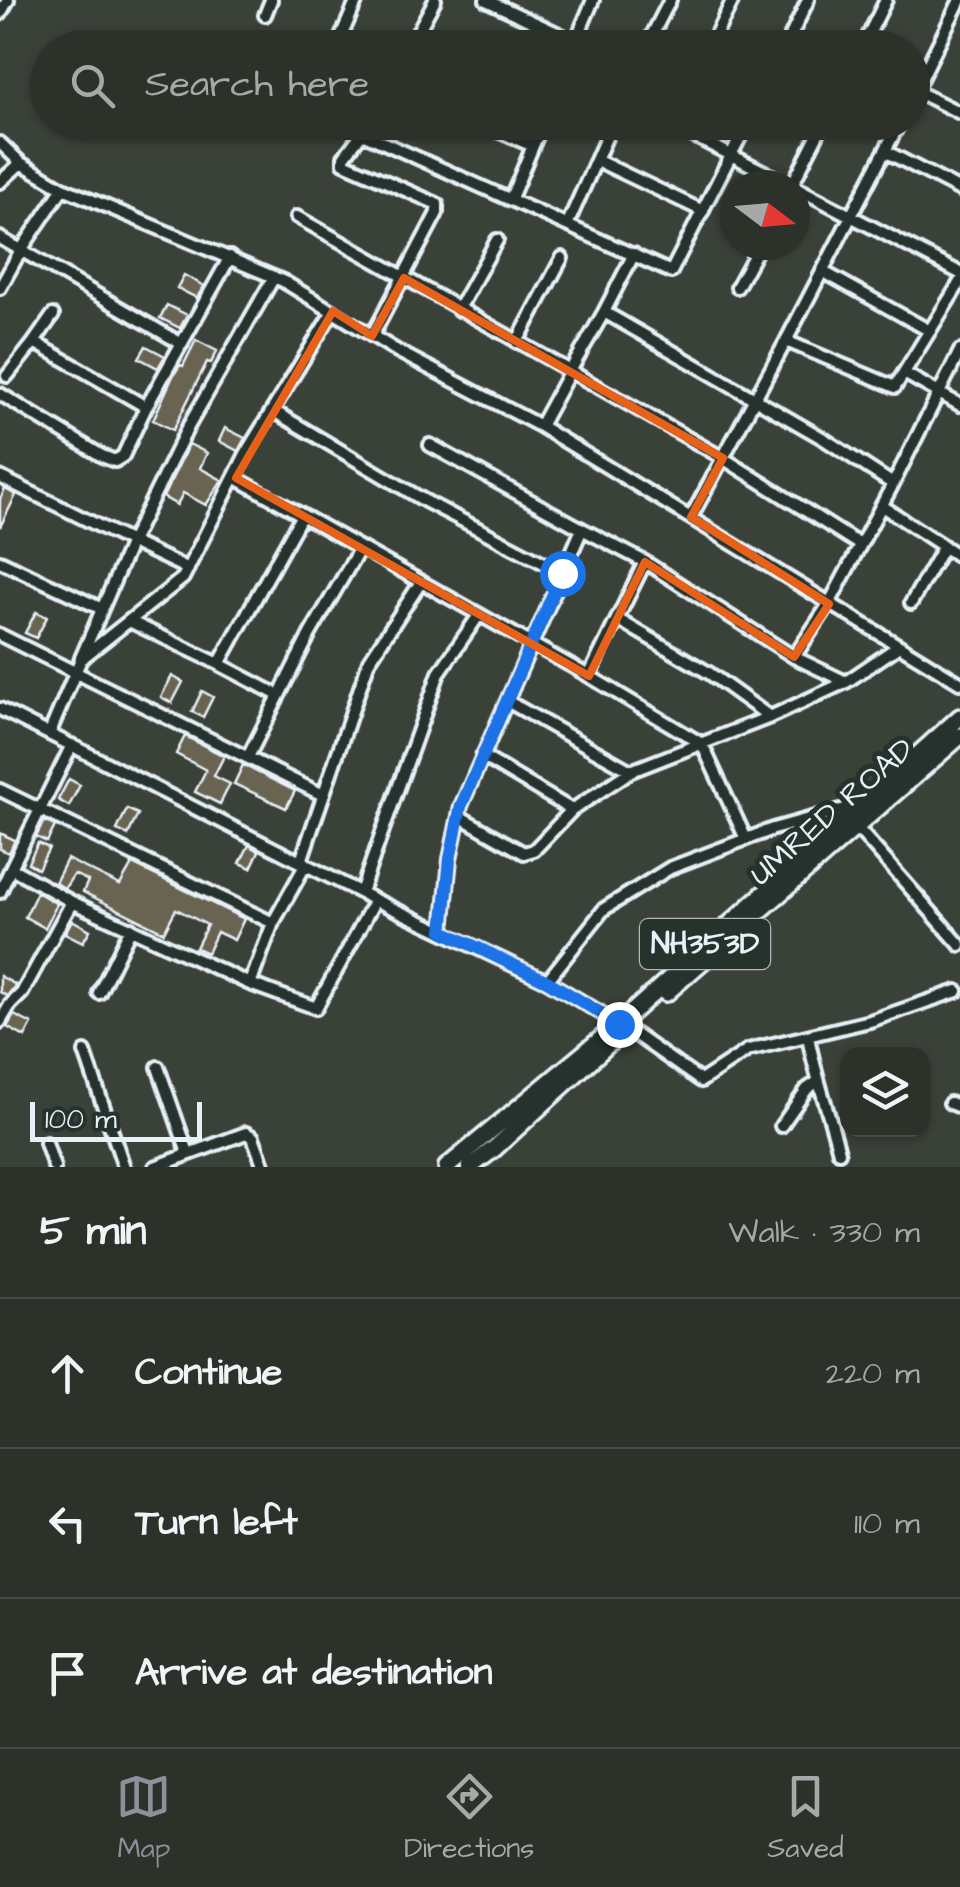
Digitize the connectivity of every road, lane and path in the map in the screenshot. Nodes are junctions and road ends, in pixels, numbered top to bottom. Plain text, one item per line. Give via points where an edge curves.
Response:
1 (8, 0) edge
2 (271, 0) edge
3 (357, 0) edge
4 (436, 0) edge
5 (486, 0) edge
6 (594, 0) edge
7 (670, 0) edge
8 (733, 0) edge
9 (808, 0) edge
10 (886, 0) edge
11 (960, 0) edge
12 (0, 14) edge
13 (265, 15) dead end
14 (947, 26) junction
15 (344, 30) edge
16 (419, 30) edge
17 (545, 30) edge
18 (581, 30) edge
19 (655, 30) edge
20 (718, 30) edge
21 (794, 30) edge
22 (871, 30) edge
23 (960, 33) edge
24 (930, 61) edge
25 (930, 101) edge
26 (960, 114) edge
27 (357, 140) edge
28 (386, 140) edge
29 (519, 140) edge
30 (535, 140) edge
31 (604, 140) edge
32 (701, 140) edge
33 (739, 140) edge
34 (815, 140) edge
35 (891, 140) edge
36 (0, 142) edge
37 (533, 146) junction
38 (886, 151) junction
39 (731, 155) junction
40 (596, 160) junction
41 (21, 163) junction
42 (761, 170) edge
43 (800, 170) edge
44 (0, 182) edge
45 (63, 188) junction
46 (960, 190) edge
47 (810, 195) edge
48 (511, 198) junction
49 (703, 211) junction
50 (853, 215) junction
51 (297, 217) dead end
52 (568, 223) junction
53 (0, 238) edge
54 (497, 240) dead end
55 (20, 250) junction
56 (634, 254) junction
57 (230, 258) junction
58 (562, 258) dead end
59 (751, 260) edge
60 (822, 271) junction
61 (960, 273) edge
62 (274, 277) junction
63 (404, 278) junction
64 (1, 282) edge
65 (960, 282) edge
66 (736, 287) dead end
67 (458, 310) junction
68 (332, 312) junction
69 (604, 312) junction
70 (53, 315) dead end
71 (930, 331) junction
72 (372, 336) junction
73 (786, 341) junction
74 (34, 342) junction
75 (517, 342) junction
76 (182, 344) junction
77 (960, 351) edge
78 (570, 370) junction
79 (904, 373) junction
80 (7, 376) dead end
81 (937, 393) junction
82 (0, 394) edge
83 (754, 400) junction
84 (960, 405) edge
85 (146, 407) junction
86 (272, 410) junction
87 (540, 426) junction
88 (430, 445) dead end
89 (723, 458) junction
90 (0, 477) edge
91 (236, 478) junction
92 (893, 484) junction
93 (882, 506) junction
94 (302, 515) junction
95 (691, 517) junction
96 (582, 529) junction
97 (131, 542) junction
98 (860, 545) junction
99 (944, 546) junction
100 (360, 548) junction
101 (960, 557) edge
102 (0, 561) edge
103 (645, 562) junction
104 (188, 569) junction
105 (562, 573) junction
106 (422, 582) junction
107 (911, 603) dead end
108 (829, 604) junction
109 (102, 609) junction
110 (479, 614) junction
111 (617, 619) junction
112 (129, 621) junction
113 (0, 635) edge
114 (532, 644) junction
115 (899, 646) junction
116 (794, 656) junction
117 (81, 658) junction
118 (219, 664) junction
119 (75, 672) junction
120 (589, 676) junction
121 (846, 682) junction
122 (960, 683) edge
123 (278, 695) junction
124 (506, 701) junction
125 (0, 709) edge
126 (770, 716) junction
127 (960, 716) edge
128 (50, 732) junction
129 (960, 736) edge
130 (72, 744) junction
131 (702, 744) junction
132 (249, 756) junction
133 (482, 756) junction
134 (631, 771) junction
135 (0, 790) edge
136 (323, 795) junction
137 (871, 806) junction
138 (40, 810) junction
139 (572, 810) junction
140 (458, 816) junction
141 (853, 823) junction
142 (746, 839) junction
143 (303, 863) junction
144 (11, 868) junction
145 (0, 892) edge
146 (361, 892) junction
147 (376, 900) junction
148 (72, 902) junction
149 (960, 921) edge
150 (274, 924) junction
151 (131, 928) junction
152 (443, 931) junction
153 (948, 931) junction
154 (960, 946) edge
155 (547, 981) junction
156 (250, 984) junction
157 (98, 992) dead end
158 (959, 993) edge
159 (5, 1003) edge
160 (0, 1022) edge
161 (622, 1026) junction
162 (808, 1036) junction
163 (86, 1052) dead end
164 (158, 1067) dead end
165 (816, 1082) junction
166 (781, 1126) dead end
167 (46, 1142) dead end
168 (188, 1152) junction
169 (840, 1152) dead end
170 (54, 1167) edge
171 (124, 1167) edge
172 (155, 1167) edge
173 (264, 1167) edge
174 (447, 1167) edge
175 (470, 1167) edge

1 - 12 street
2 - 13 street
3 - 15 street
4 - 16 street
5 - 17 street
6 - 18 street
7 - 19 street
8 - 20 street
9 - 21 street
10 - 22 street
11 - 14 street
14 - 23 street
14 - 24 street
25 - 26 street
27 - 63 street via 344,162 437,204
28 - 48 street
29 - 37 street
30 - 37 street
31 - 40 street
32 - 39 street
33 - 39 street
34 - 43 street
35 - 38 street
36 - 41 street
37 - 48 street
38 - 46 street
38 - 50 street
39 - 42 street
39 - 49 street
40 - 49 street
40 - 52 street
41 - 44 street
41 - 45 street
45 - 55 street
45 - 57 street
47 - 50 street
48 - 52 street
49 - 56 street via 671,272
50 - 60 street
50 - 61 street
51 - 63 street
52 - 56 street
53 - 55 street
54 - 67 street
55 - 64 street
55 - 76 street
56 - 69 street
57 - 62 street
57 - 76 street
58 - 75 street
59 - 66 street
60 - 71 street
60 - 73 street
62 - 68 street
62 - 97 street
63 - 67 street
63 - 72 street
65 - 71 street
67 - 75 street
68 - 72 street
68 - 86 street
69 - 78 street
69 - 83 street
70 - 74 street
71 - 79 street
72 - 87 street
73 - 79 street via 895,386
73 - 83 street
74 - 80 street
74 - 85 street
75 - 78 street
76 - 85 street
77 - 81 street
78 - 87 street
78 - 89 street
79 - 81 street
81 - 84 street
81 - 92 street
82 - 85 street via 115,461
83 - 89 street
83 - 92 street
86 - 91 street
86 - 105 street
87 - 95 street
88 - 96 street
89 - 95 street
89 - 98 street
90 - 97 street
91 - 94 street
91 - 104 street
92 - 93 street
93 - 98 street
93 - 99 street
94 - 100 street
94 - 118 street
95 - 108 street
96 - 103 street
96 - 105 street
97 - 104 street
97 - 109 street
98 - 108 street
99 - 101 street
99 - 107 street
100 - 106 street
100 - 123 street
102 - 109 street
103 - 111 street
103 - 116 street
104 - 112 street
105 - 114 street
106 - 110 street
106 - 136 street via 369,661
108 - 115 street
108 - 116 street
109 - 117 street
110 - 114 street
110 - 146 street via 439,674
111 - 120 street
111 - 126 street
112 - 117 street
112 - 118 street
113 - 119 street
114 - 120 street
114 - 124 street
115 - 121 street
115 - 122 street
116 - 121 street
117 - 119 street
118 - 123 street
119 - 128 street
119 - 132 street
120 - 131 street
121 - 126 street
123 - 132 street
124 - 133 street
124 - 134 street
125 - 128 street
126 - 131 street
127 - 137 highway, NH353D
128 - 130 street
129 - 137 highway, UMRED ROAD / NH353D
130 - 138 street
130 - 143 street
131 - 134 street
131 - 142 street
132 - 136 street
133 - 139 street
133 - 140 street
134 - 139 street
135 - 138 street
136 - 143 street
137 - 141 highway, NH353D
137 - 142 street
138 - 144 street
138 - 150 street
139 - 140 street via 524,853
140 - 152 street
141 - 153 street
141 - 161 highway, NH353D via 764,890
142 - 155 street via 670,868 604,909
143 - 146 street
143 - 150 street
144 - 145 street
144 - 148 street
146 - 147 street
147 - 152 street
147 - 156 street via 316,1008
148 - 151 street
148 - 159 street via 22,993
149 - 153 street
150 - 156 street
151 - 156 street
151 - 157 street
152 - 155 street
153 - 154 street
155 - 161 street
158 - 162 street
159 - 160 street
161 - 162 street via 702,1081 748,1050
161 - 174 highway, NH353D
161 - 175 highway, NH353D
162 - 165 street
163 - 171 street
164 - 168 street
165 - 166 street
165 - 169 street
167 - 170 street
168 - 172 street
168 - 173 street via 246,1133

